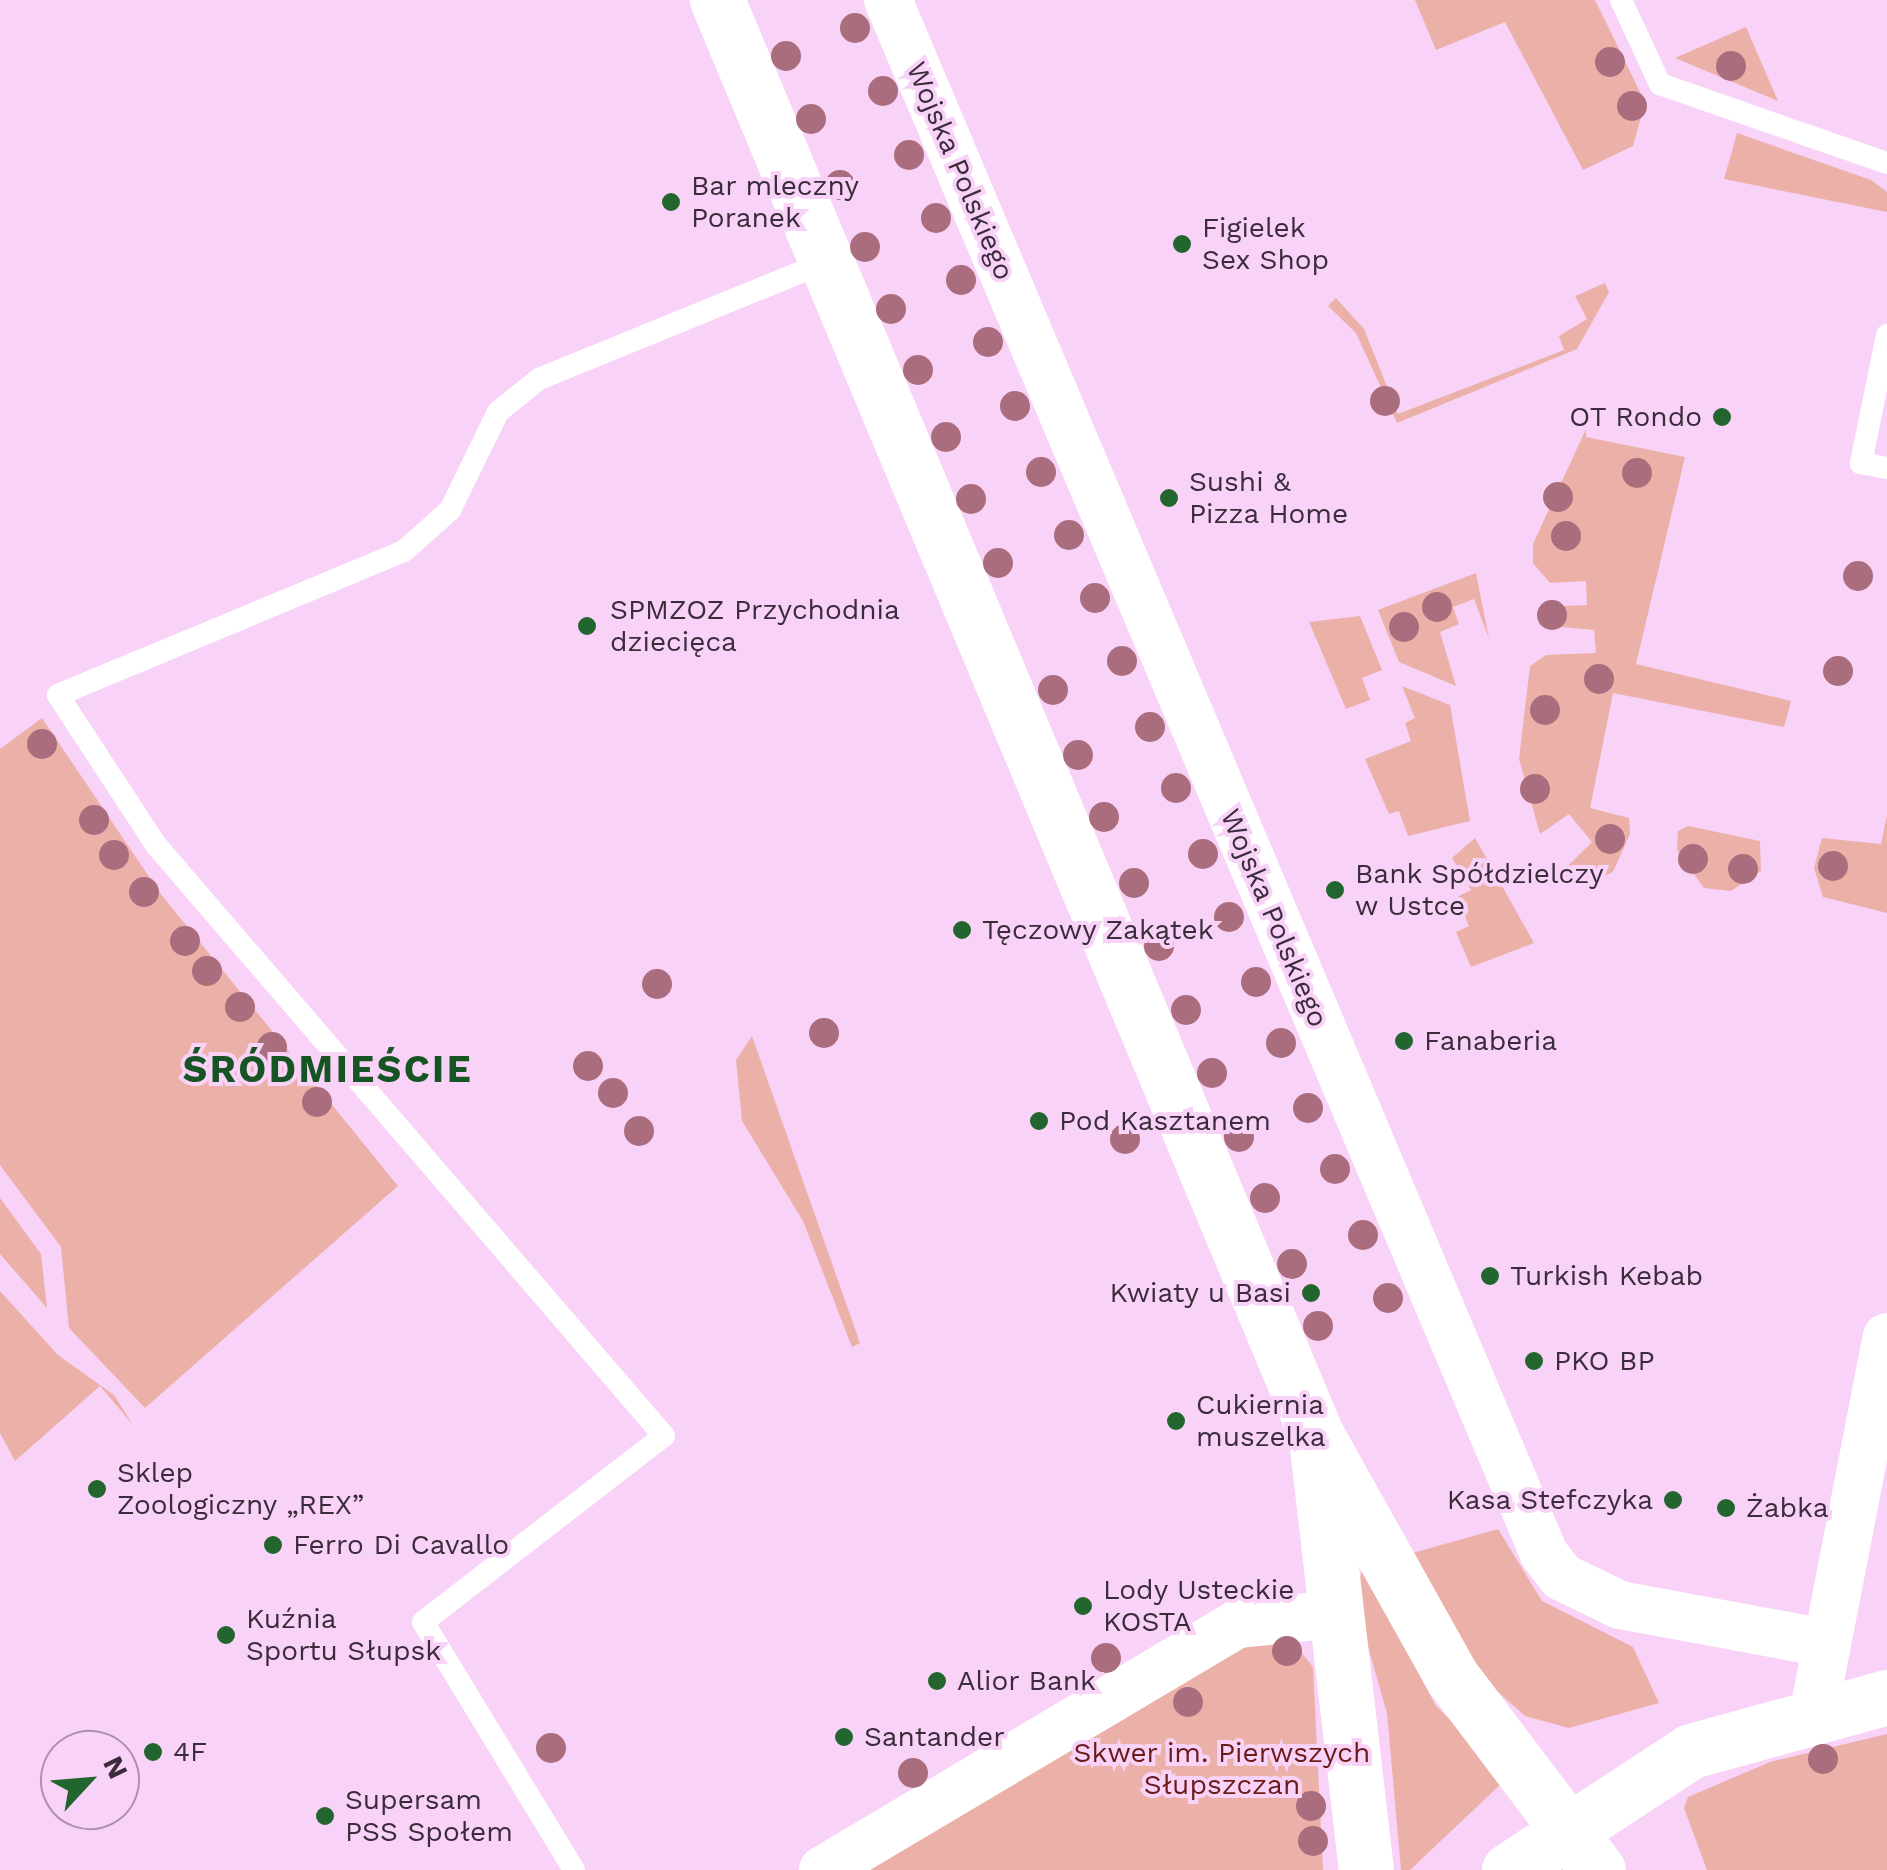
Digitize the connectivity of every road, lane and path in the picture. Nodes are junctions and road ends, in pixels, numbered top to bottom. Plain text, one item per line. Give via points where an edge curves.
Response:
1 (717, 0) edge
2 (888, 0) edge
3 (1620, 0) edge
4 (1887, 164) edge
5 (826, 262) junction
6 (1887, 335) edge
7 (1887, 468) edge
8 (1887, 1337) edge
9 (1316, 1434) junction
10 (1337, 1614) junction
11 (1826, 1643) junction
12 (1887, 1697) edge
13 (1814, 1711) junction
14 (1567, 1826) junction
15 (574, 1870) edge
16 (823, 1870) edge
17 (1366, 1870) edge
18 (1509, 1870) edge
19 (1598, 1870) edge

1 - 5 street
2 - 11 street, Wojska Polskiego via 1544,1554 1562,1577 1620,1605
3 - 4 lane via 1660,84
5 - 9 street
5 - 15 lane via 539,379 498,412 450,510 404,551 58,695 156,845 664,1436 423,1622
6 - 7 lane via 1861,462
8 - 11 street
9 - 10 street
9 - 14 street via 1452,1677
10 - 16 street via 1237,1624
10 - 17 street
11 - 13 street
12 - 13 street
13 - 14 street via 1691,1751
14 - 18 street
14 - 19 street

